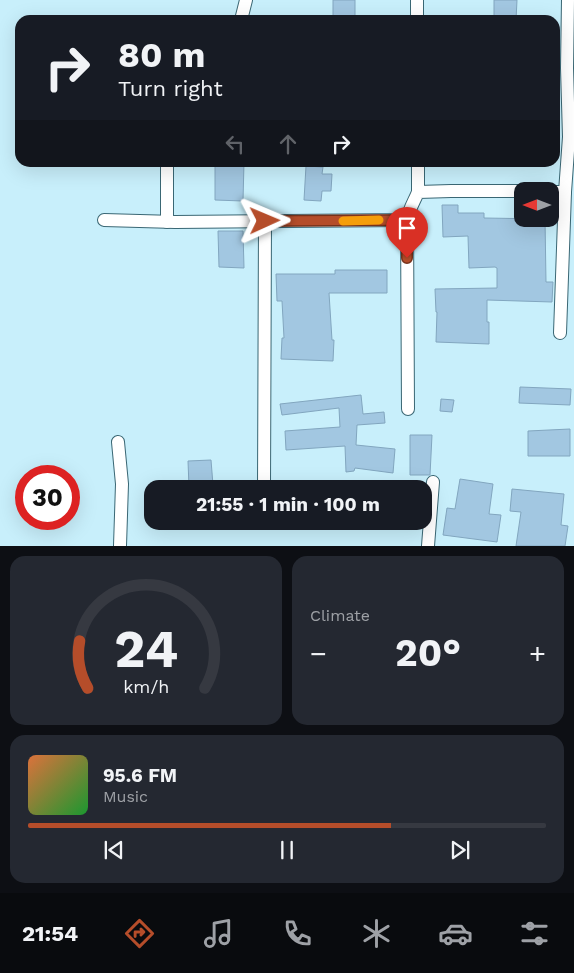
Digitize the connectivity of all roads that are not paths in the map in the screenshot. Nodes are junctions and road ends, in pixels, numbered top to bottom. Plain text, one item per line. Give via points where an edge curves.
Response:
1 (246, 0) edge
2 (417, 0) edge
3 (568, 0) edge
4 (242, 15) edge
5 (417, 15) edge
6 (571, 137) edge
7 (167, 167) edge
8 (418, 167) edge
9 (514, 191) edge
10 (418, 192) junction
11 (559, 192) edge
12 (565, 192) junction
13 (104, 220) dead end
14 (407, 220) junction
15 (265, 221) junction
16 (167, 222) junction
17 (560, 333) dead end
18 (408, 408) dead end
19 (118, 442) dead end
20 (264, 480) edge
21 (433, 482) dead end
22 (120, 546) edge
23 (428, 546) edge

1 - 4 street
2 - 5 street
3 - 6 street
6 - 12 street
7 - 16 street
8 - 10 street
9 - 10 street
10 - 14 street via 408,210
11 - 12 street
12 - 17 street
13 - 16 street
14 - 15 street
14 - 18 street
15 - 16 street
15 - 20 street
19 - 22 street via 122,484
21 - 23 street

